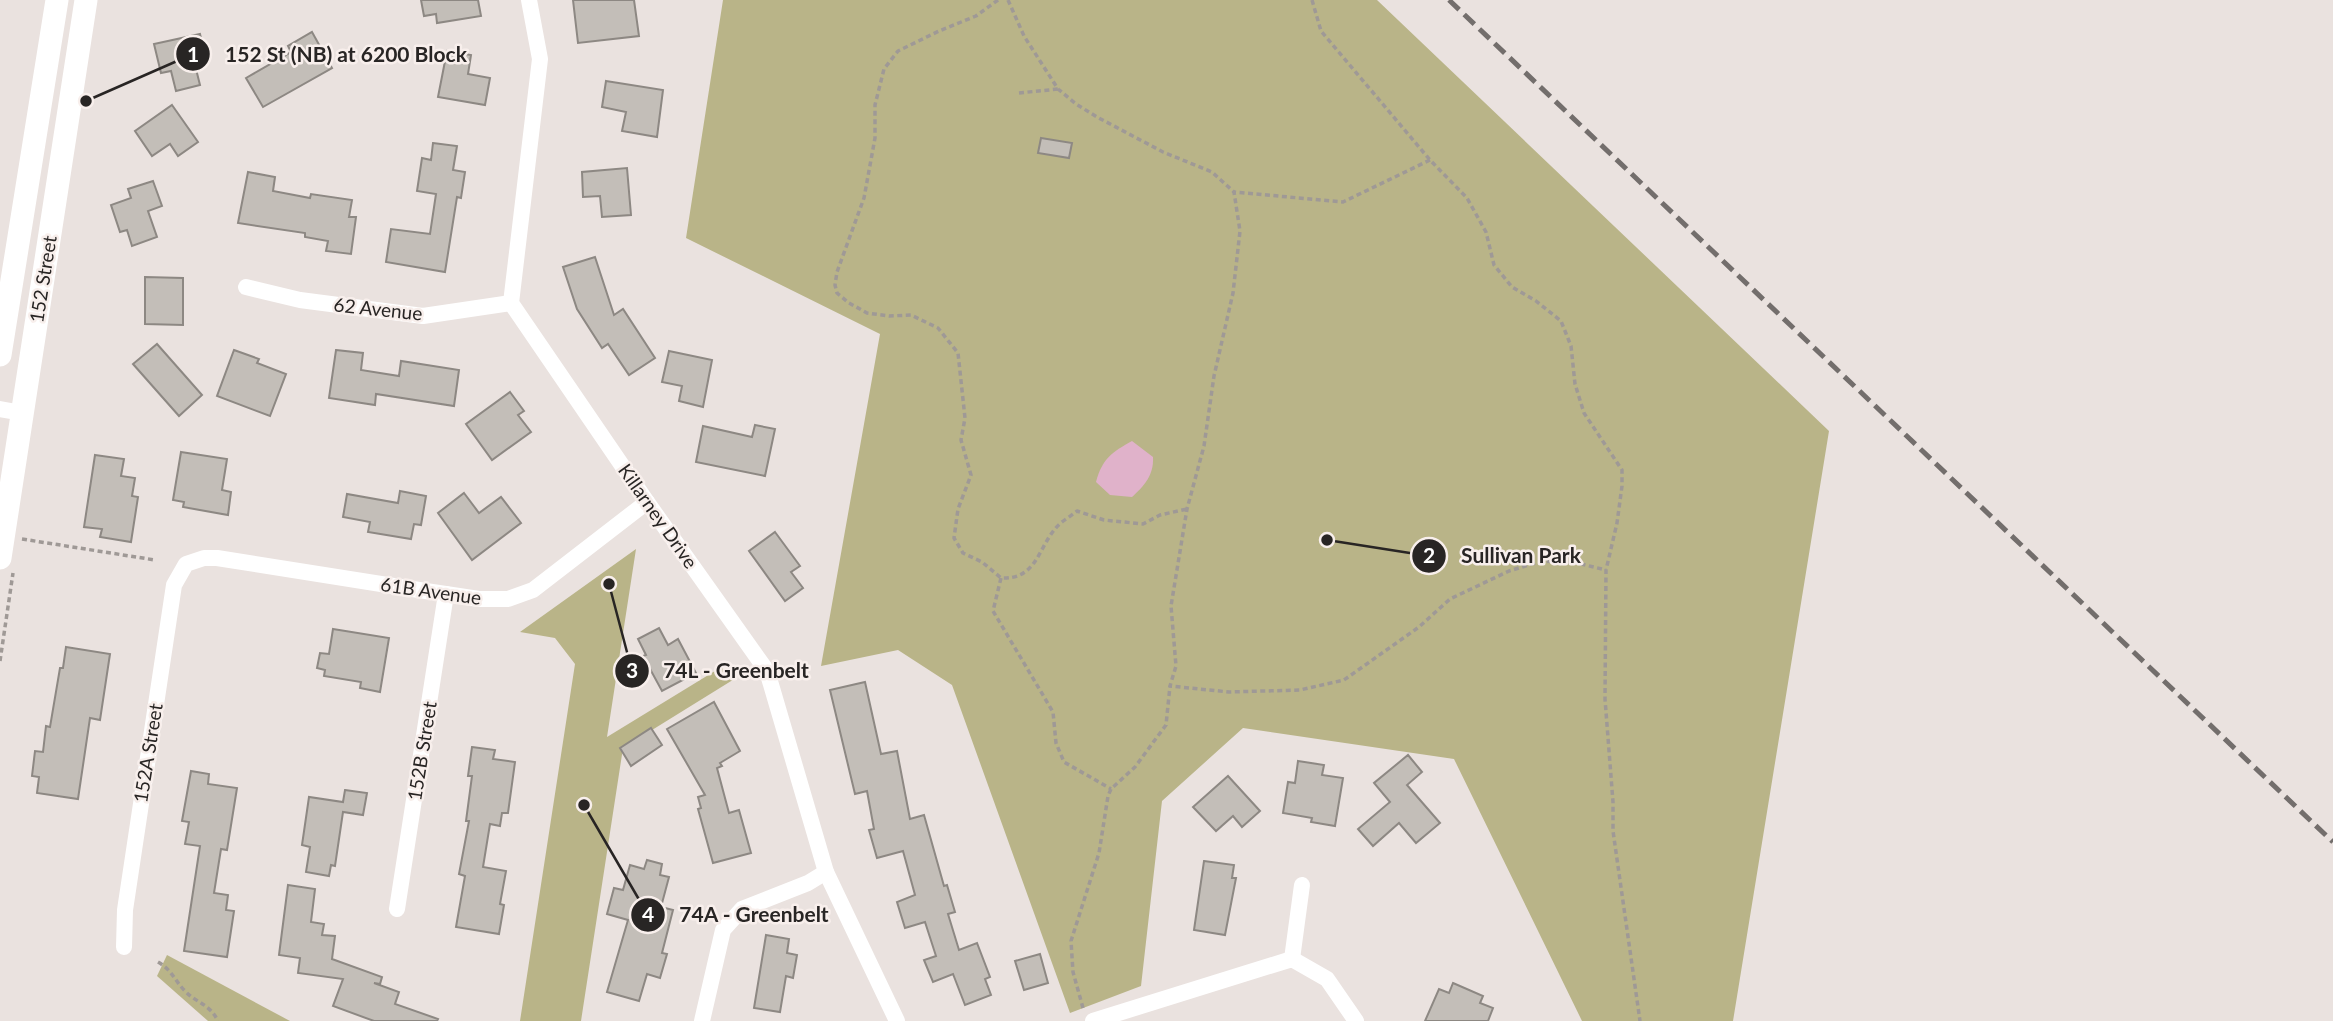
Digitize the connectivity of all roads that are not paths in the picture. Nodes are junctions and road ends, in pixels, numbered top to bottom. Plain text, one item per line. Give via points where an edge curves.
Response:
1 (57, 0) edge
2 (86, 0) edge
3 (529, 0) edge
4 (246, 287) dead end
5 (511, 303) junction
6 (0, 355) edge
7 (11, 411) edge
8 (647, 502) junction
9 (7, 562) edge
10 (186, 564) joint
11 (446, 594) junction
12 (826, 872) junction
13 (1302, 885) dead end
14 (397, 909) dead end
15 (124, 947) dead end
16 (1292, 959) junction
17 (1088, 1014) edge
18 (702, 1021) edge
19 (897, 1021) edge
20 (1356, 1021) edge

1 - 6 main road, 152 Street
2 - 7 main road, 152 Street
3 - 5 street via 540,59
4 - 5 street, 62 Avenue via 300,300 423,316
5 - 8 street, Killarney Drive
7 - 9 main road, 152 Street
8 - 11 street, 61B Avenue via 533,590 496,600
8 - 12 street, Killarney Drive via 766,671
10 - 11 street, 61B Avenue via 217,558
10 - 15 street, 152A Street via 174,585 125,910
11 - 14 street, 152B Street
12 - 18 street via 742,909 723,930
12 - 19 street, Killarney Drive
13 - 16 street
16 - 17 street
16 - 20 street via 1326,979

